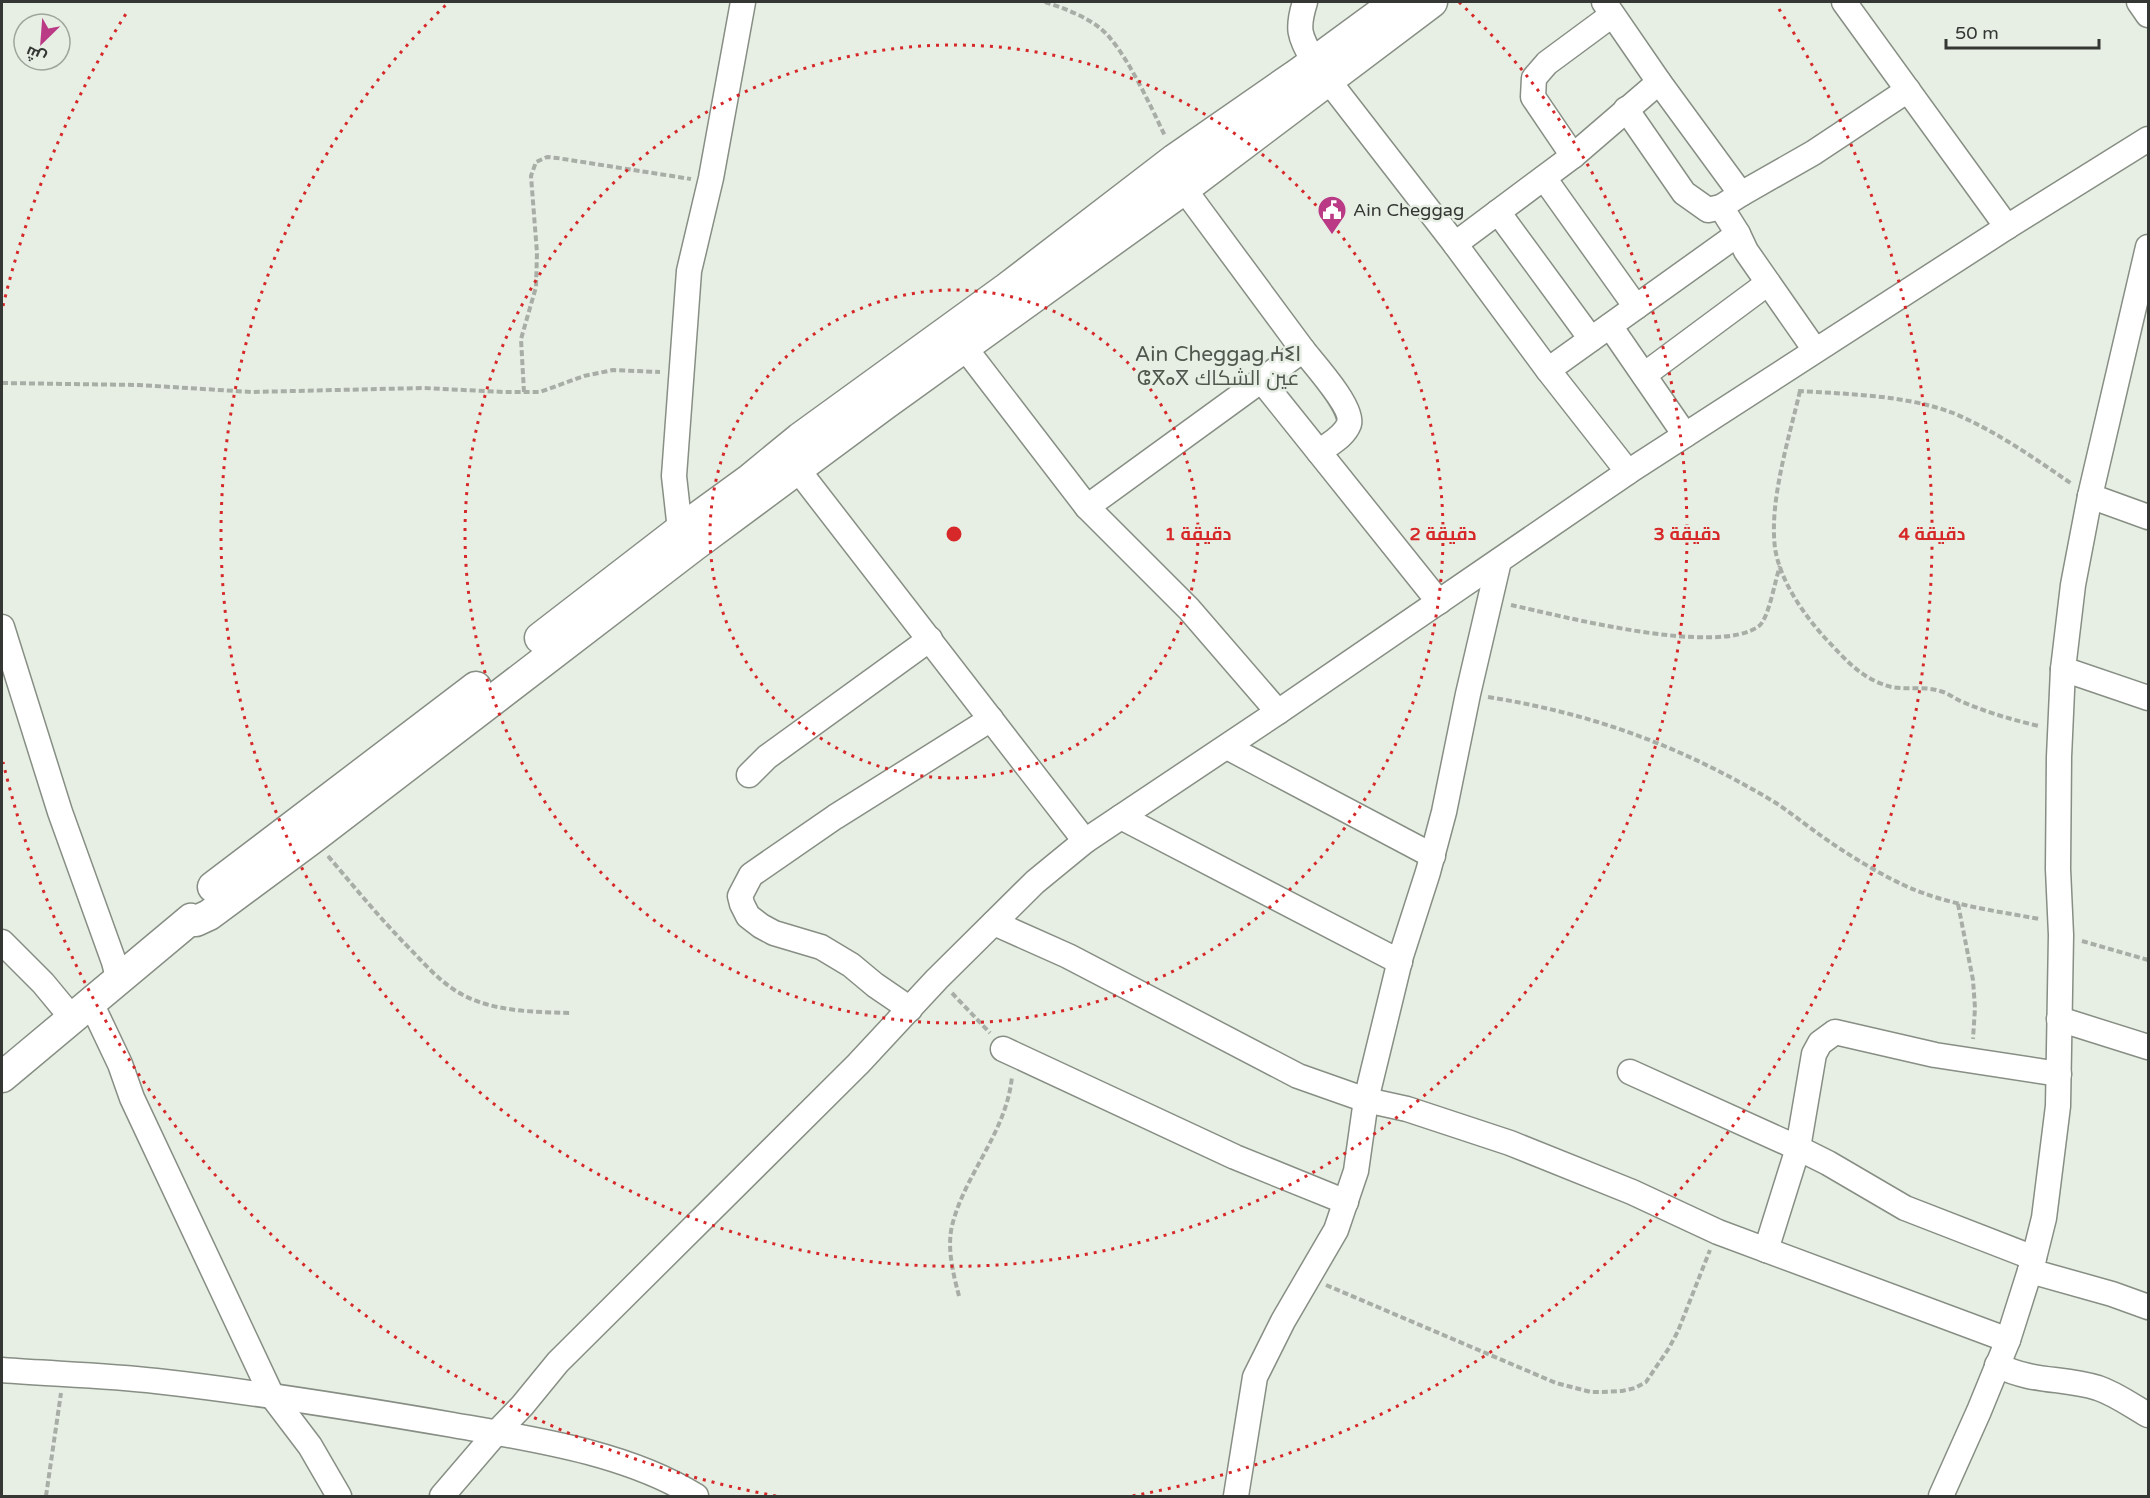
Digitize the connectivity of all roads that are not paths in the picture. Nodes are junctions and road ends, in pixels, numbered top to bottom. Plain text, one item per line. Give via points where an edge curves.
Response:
1 (743, 2) edge
2 (1305, 2) edge
3 (1396, 2) edge
4 (1432, 2) edge
5 (1844, 2) edge
6 (2139, 2) edge
7 (1608, 8) edge
8 (2148, 15) edge
9 (1321, 72) junction
10 (1659, 82) junction
11 (1908, 90) junction
12 (1626, 109) junction
13 (2148, 139) edge
14 (1573, 156) junction
15 (1544, 178) junction
16 (1184, 189) junction
17 (1741, 194) junction
18 (1721, 207) junction
19 (1498, 212) junction
20 (2007, 227) junction
21 (1738, 234) junction
22 (1455, 244) junction
23 (2148, 247) edge
24 (1768, 283) junction
25 (1636, 308) junction
26 (1600, 333) junction
27 (965, 348) junction
28 (1303, 350) junction
29 (1815, 350) junction
30 (1548, 370) junction
31 (1644, 375) junction
32 (1262, 381) junction
33 (1685, 435) junction
34 (1318, 452) junction
35 (790, 461) junction
36 (1628, 472) junction
37 (2090, 496) junction
38 (1087, 507) junction
39 (2148, 517) edge
40 (680, 530) junction
41 (1499, 561) junction
42 (1439, 602) junction
43 (2, 627) edge
44 (930, 639) junction
45 (2063, 669) junction
46 (2148, 698) edge
47 (1278, 712) junction
48 (991, 719) junction
49 (1227, 747) junction
50 (749, 775) dead end
51 (1121, 818) junction
52 (1085, 842) junction
53 (1432, 856) junction
54 (191, 919) junction
55 (994, 923) junction
56 (2, 942) edge
57 (1400, 962) junction
58 (119, 981) junction
59 (910, 1009) junction
60 (82, 1010) junction
61 (2059, 1019) junction
62 (2148, 1047) edge
63 (1003, 1048) road end
64 (1630, 1072) dead end
65 (2058, 1074) junction
66 (2, 1077) edge
67 (1366, 1100) junction
68 (1798, 1148) junction
69 (1346, 1202) junction
70 (1766, 1250) junction
71 (2032, 1265) junction
72 (2148, 1307) edge
73 (2008, 1340) junction
74 (1997, 1365) junction
75 (2, 1370) edge
76 (272, 1396) junction
77 (2148, 1415) edge
78 (496, 1433) junction
79 (339, 1497) edge
80 (442, 1497) edge
81 (696, 1497) edge
82 (1236, 1497) edge
83 (1941, 1497) edge

1 - 40 street via 689,271 674,476
2 - 9 street via 1300,37
3 - 9 street
4 - 9 street
5 - 11 street
6 - 8 street
7 - 10 street
7 - 14 street via 1534,78 1533,97
9 - 16 street
9 - 22 street
9 - 35 street via 1175,159
10 - 12 street
10 - 17 street
11 - 17 street via 1813,153
11 - 20 street
12 - 14 street
12 - 18 street via 1684,193 1708,210
13 - 20 street
14 - 15 street
15 - 19 street
15 - 25 street
16 - 27 street
16 - 28 street
17 - 18 street
18 - 21 street
19 - 22 street
19 - 26 street
20 - 29 street
21 - 24 street
21 - 25 street
22 - 30 street
23 - 37 street
24 - 29 street
24 - 31 street
25 - 26 street
26 - 30 street
26 - 31 street
27 - 35 street
27 - 38 street
28 - 32 street
28 - 34 street via 1342,401 1349,417 1343,434
29 - 33 street
30 - 36 street
31 - 33 street
32 - 34 street
32 - 38 street
33 - 36 street
34 - 42 street
35 - 40 street via 750,479
35 - 44 street
35 - 54 street via 695,545 313,838 209,915 196,921
36 - 41 street
37 - 39 street
37 - 45 street via 2073,585
38 - 47 street via 1189,609
40 - 54 street via 206,892 192,907
41 - 42 street
41 - 53 street
42 - 47 street
43 - 58 street via 46,771
44 - 48 street
44 - 50 street via 767,757
45 - 46 street
45 - 61 street
47 - 49 street
48 - 52 street
48 - 59 street via 835,816 751,874 740,896 748,916 761,926 822,947
49 - 51 street
49 - 53 street
51 - 52 street
51 - 57 street
52 - 55 street via 1035,882
53 - 57 street
54 - 58 street
55 - 59 street
55 - 67 street via 1068,956 1298,1076
56 - 60 street via 43,983
57 - 67 street
58 - 60 street
59 - 78 street via 558,1362
60 - 66 street
60 - 76 street via 120,1065
61 - 62 street
61 - 65 street
63 - 69 street via 1234,1157
64 - 68 street
65 - 68 street via 1935,1055 1835,1032 1820,1043 1814,1054
65 - 71 street via 2051,1171
67 - 69 street via 1356,1171
67 - 70 street via 1407,1109 1510,1143
68 - 70 street
68 - 71 street via 1905,1208
69 - 82 street via 1336,1230 1264,1357 1253,1384
70 - 73 street
71 - 72 street
71 - 73 street
73 - 74 street
74 - 77 street via 2015,1374 2099,1389
74 - 83 street
75 - 76 street via 153,1380
76 - 78 street
76 - 79 street via 310,1446
78 - 80 street
78 - 81 street via 607,1458 680,1486

